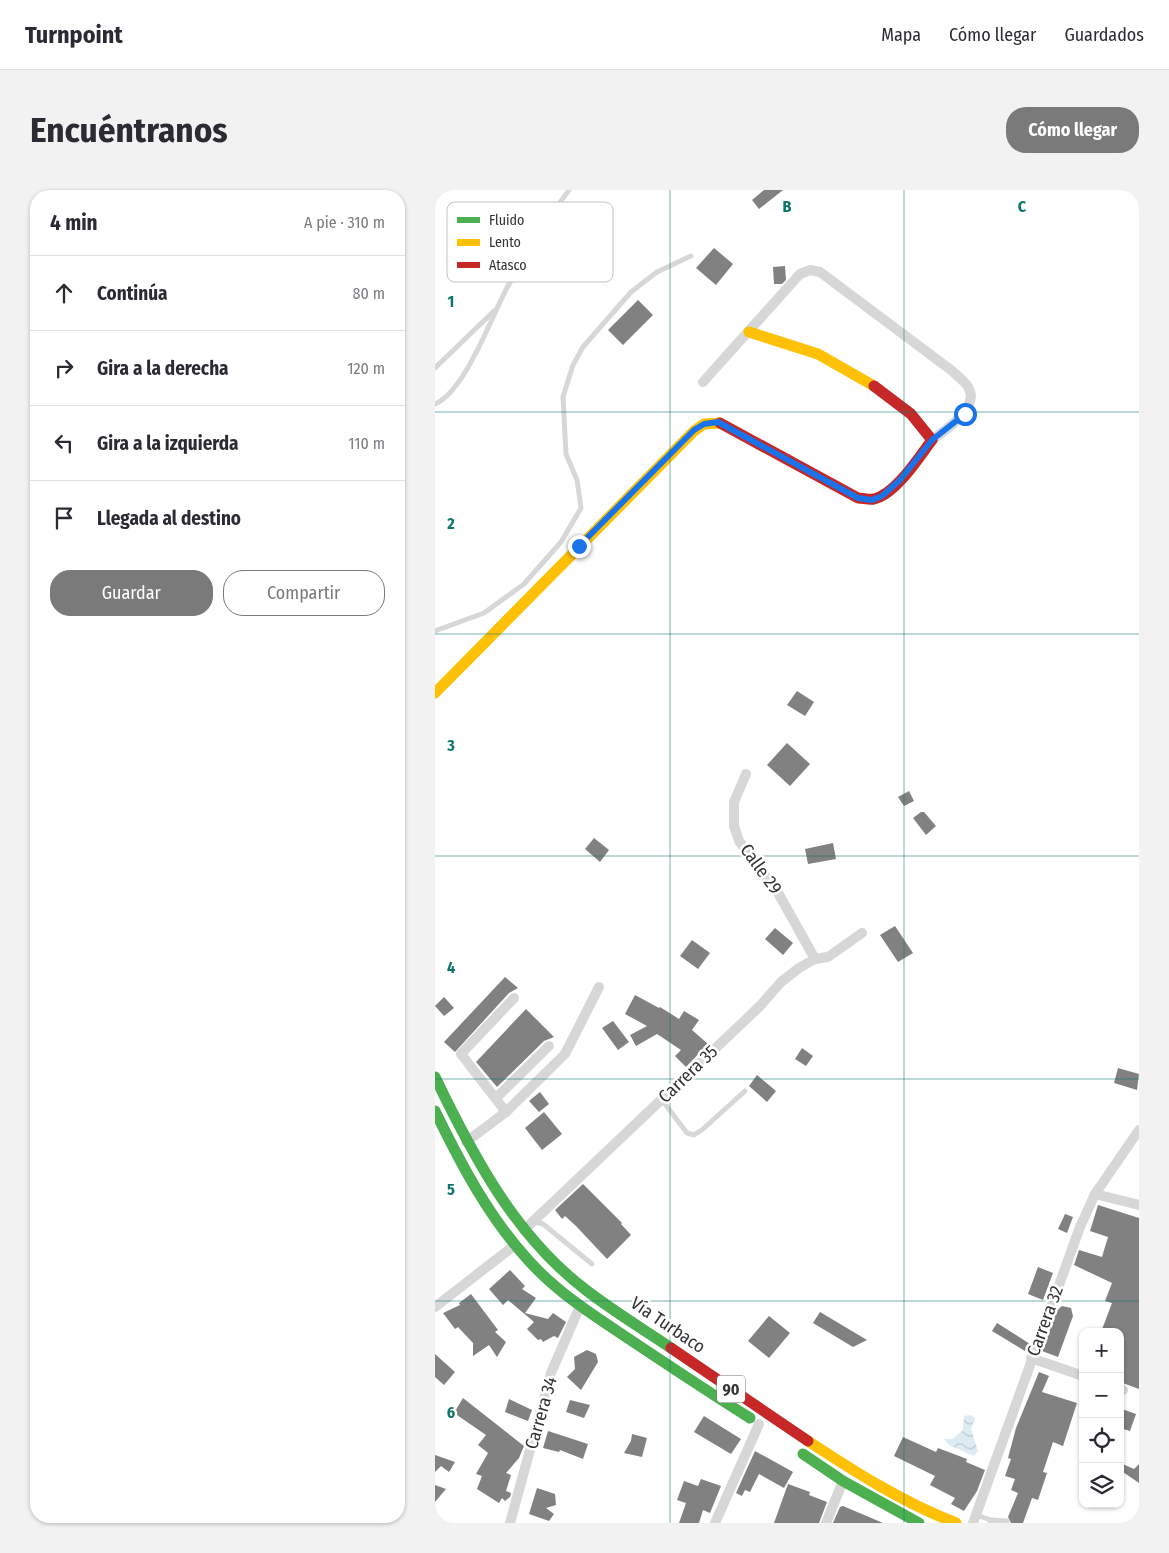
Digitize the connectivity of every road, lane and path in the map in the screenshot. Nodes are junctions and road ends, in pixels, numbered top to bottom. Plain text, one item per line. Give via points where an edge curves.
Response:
1 (569, 190) edge
2 (560, 202) edge
3 (691, 256) dead end
4 (511, 282) edge
5 (497, 308) junction
6 (749, 332) junction
7 (435, 368) edge
8 (703, 382) dead end
9 (435, 404) edge
10 (932, 440) junction
11 (435, 631) edge
12 (435, 692) edge
13 (745, 774) dead end
14 (862, 933) dead end
15 (815, 959) junction
16 (599, 986) dead end
17 (514, 998) dead end
18 (549, 1046) dead end
19 (435, 1077) edge
20 (745, 1092) dead end
21 (496, 1098) junction
22 (661, 1099) junction
23 (435, 1111) edge
24 (506, 1112) junction
25 (1139, 1130) edge
26 (466, 1142) junction
27 (1095, 1194) junction
28 (1139, 1205) edge
29 (533, 1221) junction
30 (524, 1230) junction
31 (515, 1245) junction
32 (592, 1264) dead end
33 (580, 1306) junction
34 (435, 1307) edge
35 (1031, 1358) junction
36 (1079, 1375) edge
37 (762, 1427) joint
38 (789, 1445) dead end
39 (843, 1481) junction
40 (974, 1519) edge
41 (991, 1521) edge
42 (1007, 1521) dead end
43 (510, 1523) edge
44 (715, 1523) edge
45 (826, 1523) edge
46 (919, 1523) edge
47 (956, 1523) edge

1 - 2 lane
3 - 11 lane via 657,272 631,292 583,346 573,365 563,397 566,454 577,480 581,508 561,542 524,584 483,613
4 - 5 lane
5 - 7 lane
5 - 9 lane via 462,378 453,391
6 - 8 street
6 - 10 main road via 818,354 857,374 924,427
6 - 10 street via 800,274 810,270 820,272 969,387 970,398 965,414
10 - 12 main road via 900,480 882,496 872,500 858,498 718,422 704,424 694,430
13 - 15 street, Calle 29 via 734,802 739,841 777,891
14 - 15 street, Carrera 35 via 828,957
15 - 22 street, Carrera 35 via 781,982 760,1006
16 - 24 street via 565,1054
17 - 21 street via 461,1054
18 - 21 street
19 - 26 main road, Vía Turbaco / 90
20 - 22 lane via 694,1135 687,1133
21 - 24 street
22 - 29 street, Carrera 35
23 - 31 main road, Vía Turbaco / 90 via 468,1178
24 - 26 street
25 - 27 street, Carrera 32
26 - 30 main road, Vía Turbaco / 90 via 499,1198
27 - 28 street
27 - 35 street, Carrera 32 via 1079,1227
29 - 30 street, Carrera 35
29 - 32 lane via 543,1224
30 - 47 main road, Vía Turbaco / 90 via 561,1270 586,1290 757,1407 848,1468
31 - 33 main road, Vía Turbaco / 90 via 552,1284
31 - 34 street
33 - 37 main road, Vía Turbaco / 90
33 - 43 street, Carrera 34 via 551,1374
35 - 36 street
35 - 40 street, Carrera 32
37 - 44 street
38 - 39 main road
39 - 45 street
39 - 46 main road
40 - 41 lane
41 - 42 lane

